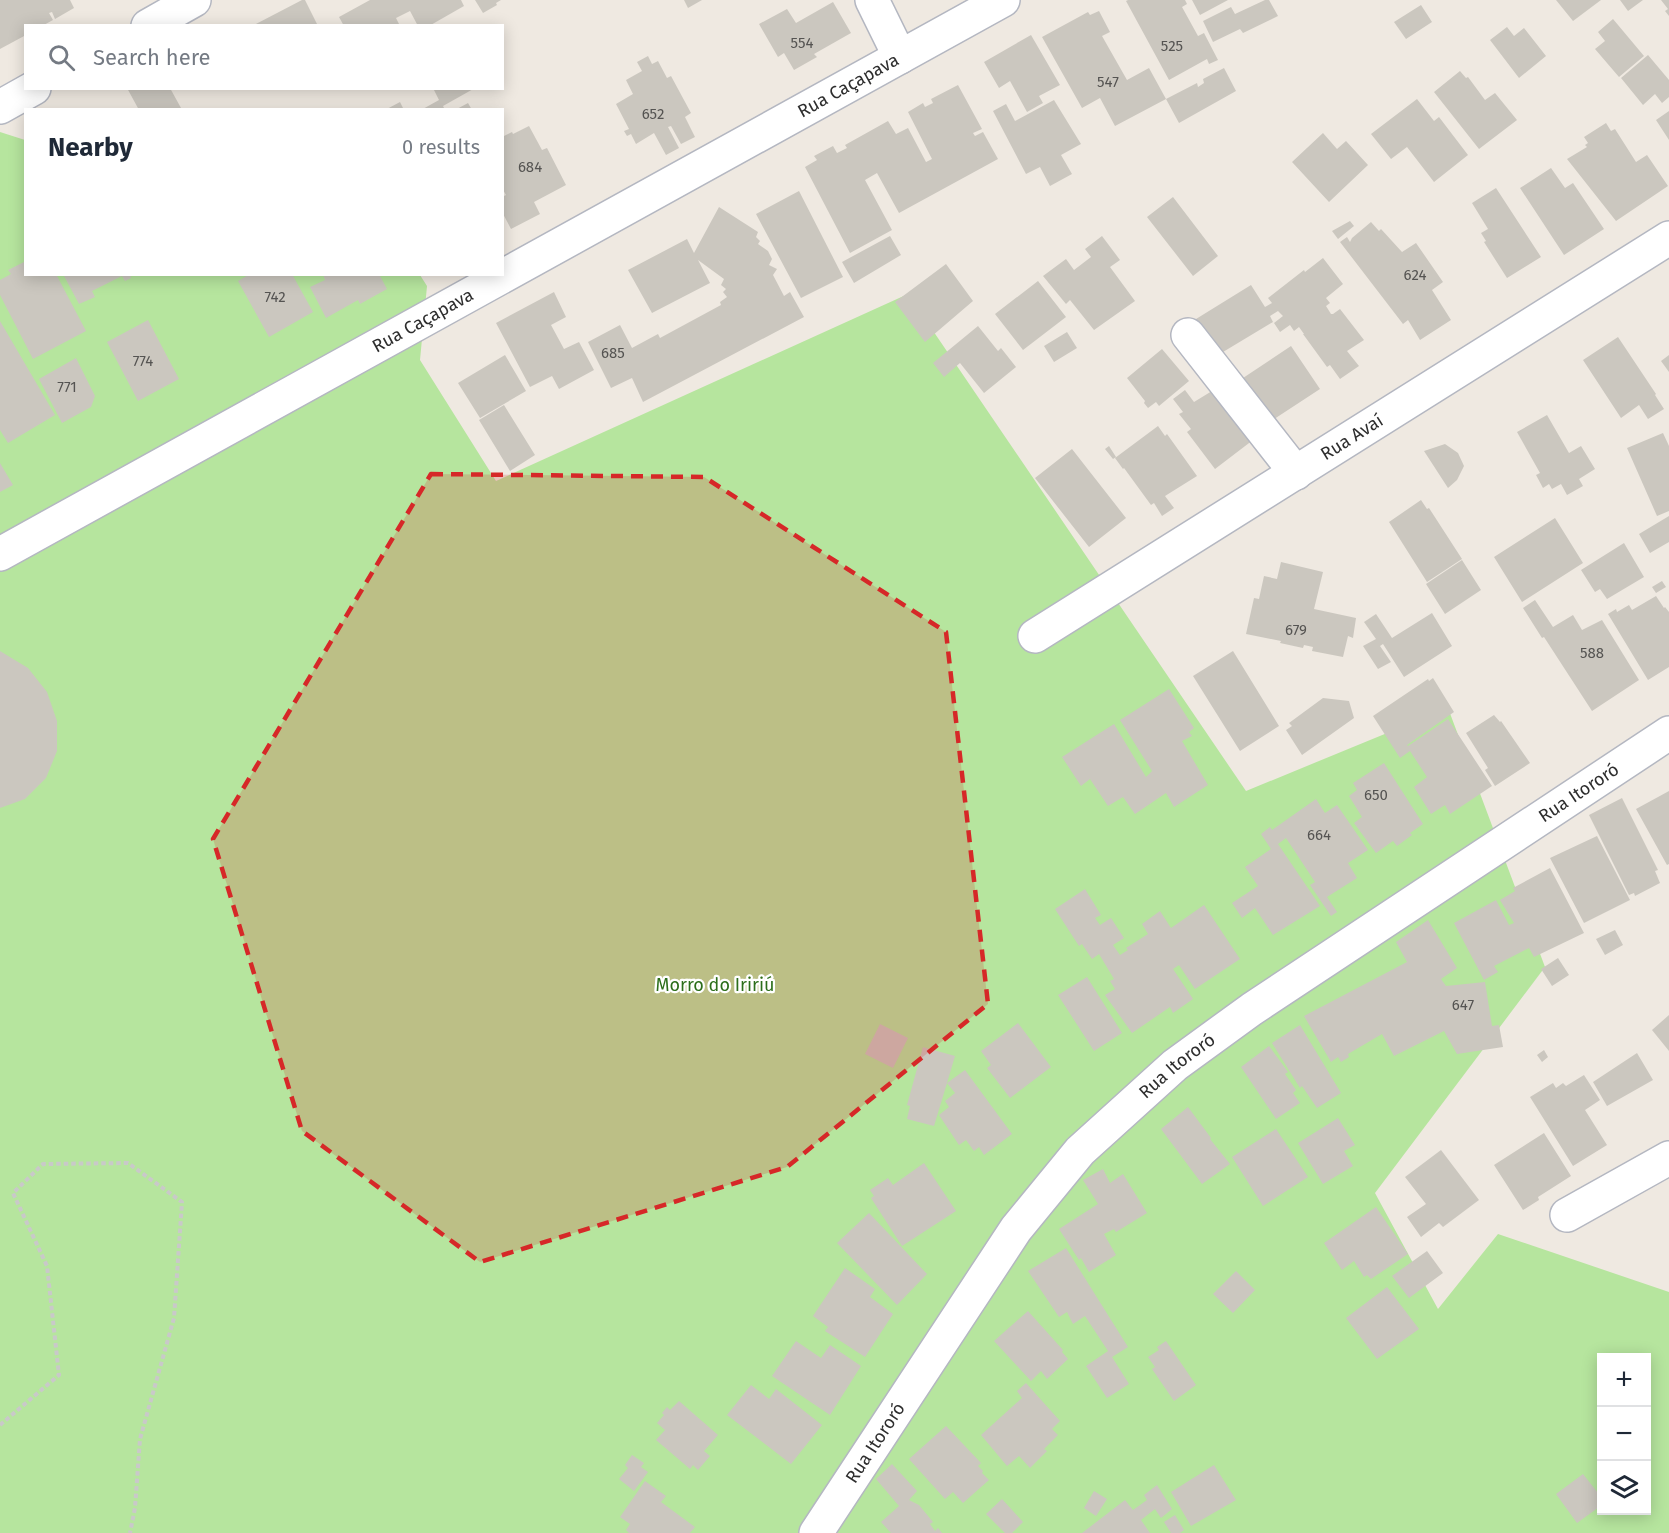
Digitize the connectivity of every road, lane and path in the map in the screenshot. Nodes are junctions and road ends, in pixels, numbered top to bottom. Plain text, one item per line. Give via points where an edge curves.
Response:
1 (194, 0) edge
2 (872, 0) edge
3 (1003, 0) edge
4 (152, 24) edge
5 (900, 57) junction
6 (30, 90) edge
7 (0, 107) edge
8 (1669, 238) edge
9 (503, 276) edge
10 (504, 276) edge
11 (1188, 335) dead end
12 (1296, 473) junction
13 (0, 554) edge
14 (1035, 636) dead end
15 (1669, 733) edge
16 (1669, 1158) edge
17 (1567, 1215) dead end
18 (0, 1425) edge
19 (130, 1533) edge
20 (816, 1533) edge

1 - 4 street
2 - 5 street
3 - 5 street, Rua Caçapava
5 - 10 street, Rua Caçapava
6 - 7 street
8 - 12 street, Rua Avaí
9 - 13 street, Rua Caçapava
11 - 12 street
12 - 14 street, Rua Avaí
15 - 20 street, Rua Itororó via 1252,1009 1175,1065 1080,1151 1016,1229
16 - 17 street
18 - 19 path via 59,1375 47,1266 13,1193 42,1164 128,1163 182,1202 174,1318 140,1439

